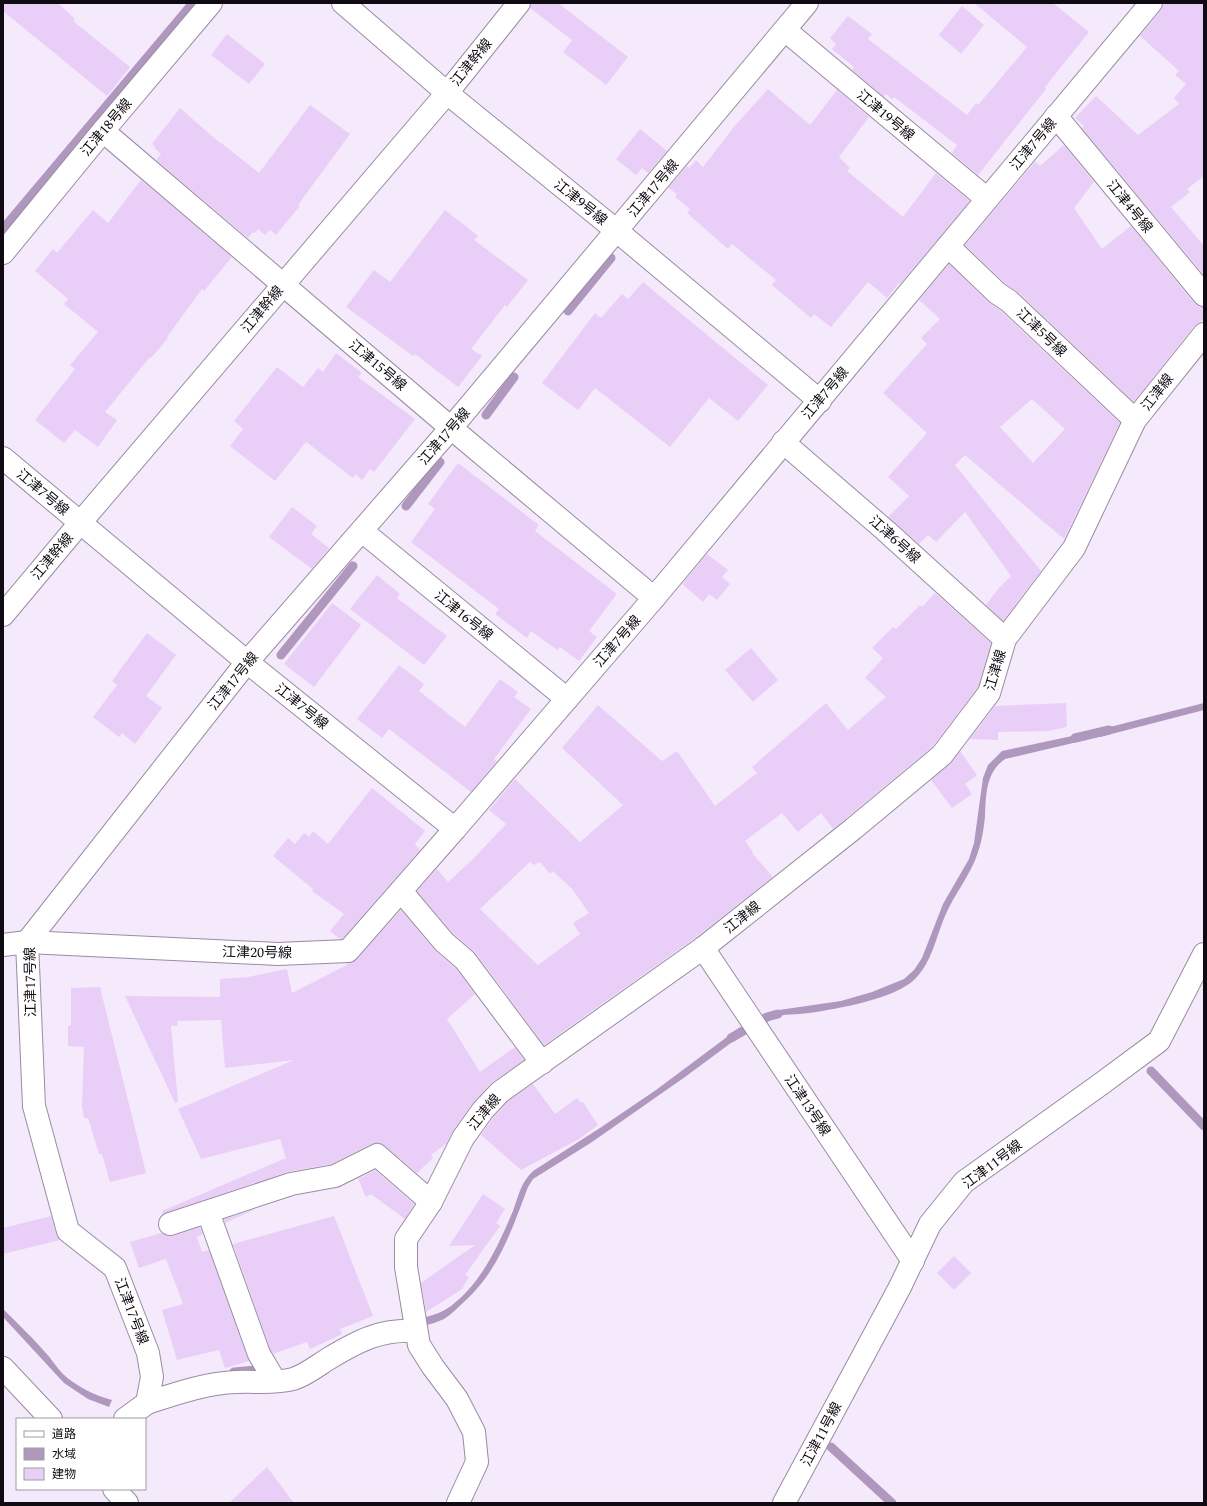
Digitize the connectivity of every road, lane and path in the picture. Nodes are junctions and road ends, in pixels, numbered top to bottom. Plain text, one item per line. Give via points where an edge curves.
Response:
1 (211, 3) edge
2 (343, 3) edge
3 (519, 3) edge
4 (807, 3) edge
5 (1151, 3) edge
6 (785, 30) junction
7 (447, 94) junction
8 (1056, 116) junction
9 (102, 131) junction
10 (987, 199) junction
11 (617, 231) junction
12 (948, 246) junction
13 (3, 253) edge
14 (283, 284) junction
15 (1204, 295) edge
16 (1204, 334) edge
17 (820, 401) junction
18 (1135, 420) junction
19 (451, 428) junction
20 (783, 442) junction
21 (3, 458) edge
22 (80, 523) junction
23 (362, 531) junction
24 (654, 598) junction
25 (3, 614) edge
26 (1005, 639) junction
27 (247, 662) junction
28 (567, 699) junction
29 (455, 829) junction
30 (401, 891) junction
31 (27, 942) junction
32 (3, 946) edge
33 (703, 948) junction
34 (1204, 954) edge
35 (542, 1063) junction
36 (431, 1202) junction
37 (208, 1212) junction
38 (170, 1224) dead end
39 (913, 1261) junction
40 (416, 1331) junction
41 (3, 1368) edge
42 (274, 1381) junction
43 (147, 1403) junction
44 (50, 1418) edge
45 (126, 1418) edge
46 (115, 1490) edge
47 (126, 1503) edge
48 (458, 1503) edge
49 (784, 1503) edge

1 - 9 street, 江津18号線
2 - 7 street, 江津9号線
3 - 7 street, 江津幹線
4 - 6 street, 江津17号線
5 - 8 street, 江津7号線
6 - 10 street, 江津19号線
6 - 11 street, 江津17号線
7 - 11 street, 江津9号線
7 - 14 street, 江津幹線
8 - 10 street, 江津7号線
8 - 15 street, 江津4号線
9 - 13 street, 江津18号線
9 - 14 street, 江津15号線
10 - 12 street, 江津7号線
11 - 17 street, 江津9号線
11 - 19 street, 江津17号線
12 - 17 street, 江津7号線
12 - 18 street, 江津5号線
14 - 19 street, 江津15号線
14 - 22 street, 江津幹線
16 - 18 street, 江津線
17 - 20 street, 江津7号線
18 - 26 street, 江津線 via 1074,548
19 - 23 street, 江津17号線
19 - 24 street, 江津15号線
20 - 24 street, 江津7号線
20 - 26 street, 江津6号線
21 - 22 street, 江津7号線
22 - 25 street, 江津幹線
22 - 27 street, 江津7号線
23 - 27 street, 江津17号線
23 - 28 street, 江津16号線
24 - 28 street, 江津7号線
26 - 33 street, 江津線 via 989,693 942,755
27 - 29 street, 江津7号線
27 - 31 street, 江津17号線
28 - 29 street, 江津7号線
29 - 30 street, 江津20号線
30 - 31 street, 江津20号線 via 348,951 278,954
30 - 35 street via 444,942 465,960
31 - 32 street, 江津20号線
31 - 43 street, 江津17号線 via 34,1106 68,1231 115,1268 148,1354 152,1377
33 - 35 street, 江津線
33 - 39 street, 江津13号線
34 - 39 street, 江津11号線 via 1159,1041 964,1182 930,1224
35 - 36 street, 江津線 via 500,1092 483,1110 463,1138
36 - 37 street via 377,1155 335,1176 292,1184
36 - 40 street, 江津線 via 406,1240 406,1267
37 - 38 street
37 - 42 street via 259,1354
39 - 49 street, 江津11号線
40 - 42 street via 390,1331 372,1336 353,1344 293,1379
40 - 48 street, 江津線 via 419,1346 457,1399 474,1432 477,1462
41 - 44 street
42 - 43 street via 210,1385
43 - 45 street
46 - 47 street

